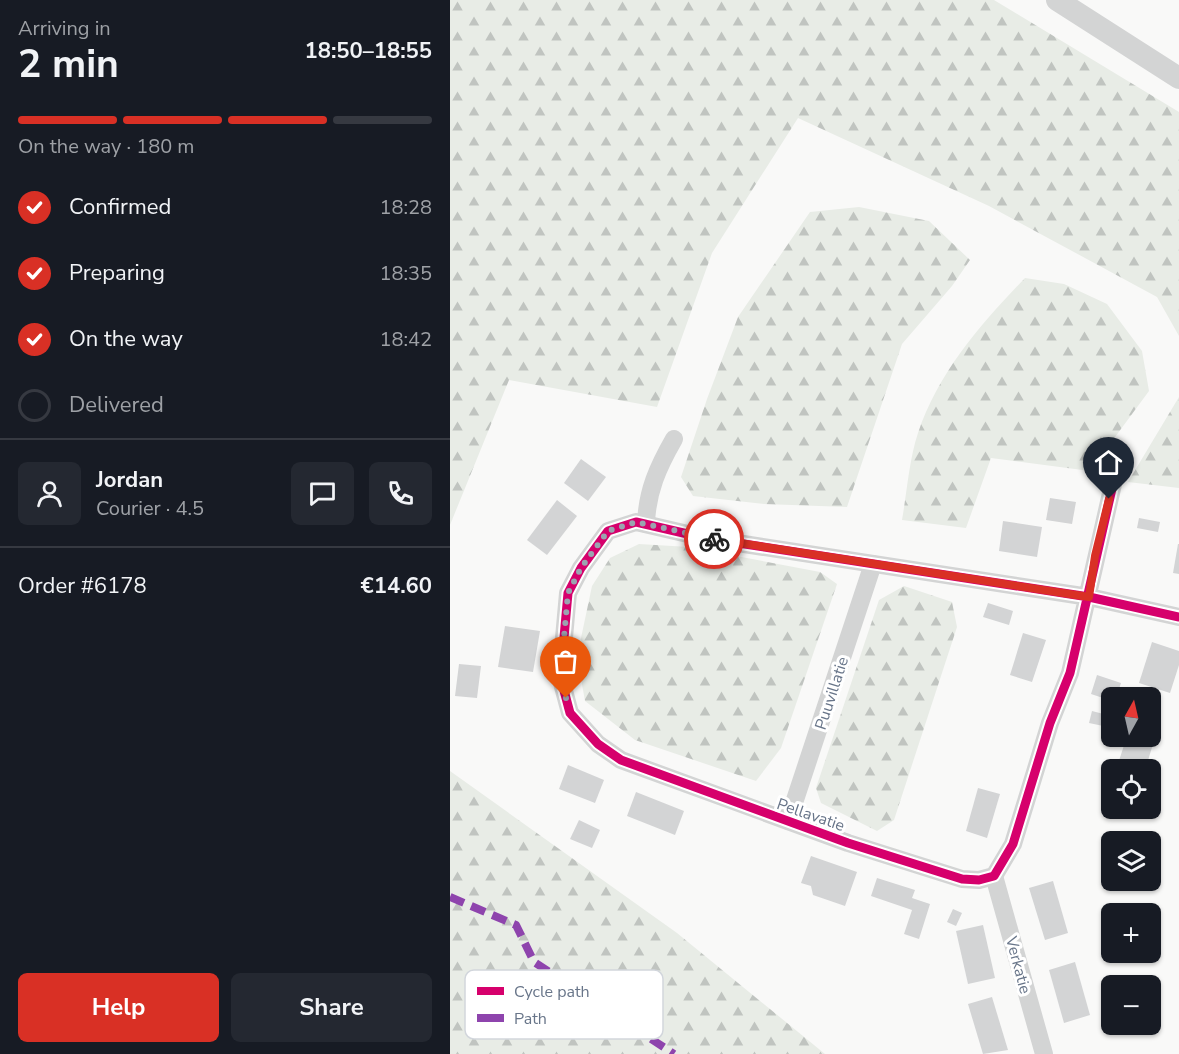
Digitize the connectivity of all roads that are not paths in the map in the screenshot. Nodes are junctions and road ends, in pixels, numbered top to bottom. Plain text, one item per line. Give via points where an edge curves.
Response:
1 (1057, 0) edge
2 (1179, 78) edge
3 (674, 439) dead end
4 (1114, 480) dead end
5 (641, 523) junction
6 (873, 564) junction
7 (1089, 597) junction
8 (1179, 617) edge
9 (788, 821) junction
10 (994, 876) junction
11 (1044, 1054) edge

1 - 2 street
3 - 5 street via 653,480
4 - 7 street
5 - 6 street via 705,538
5 - 9 street, Pellavatie via 608,531 568,593 562,682 570,713 598,744 621,760
6 - 7 street
6 - 9 street, Puuvillatie
7 - 8 street
7 - 10 street via 1070,673 1050,723 1013,844
9 - 10 street, Pellavatie via 962,879
10 - 11 street, Verkatie

